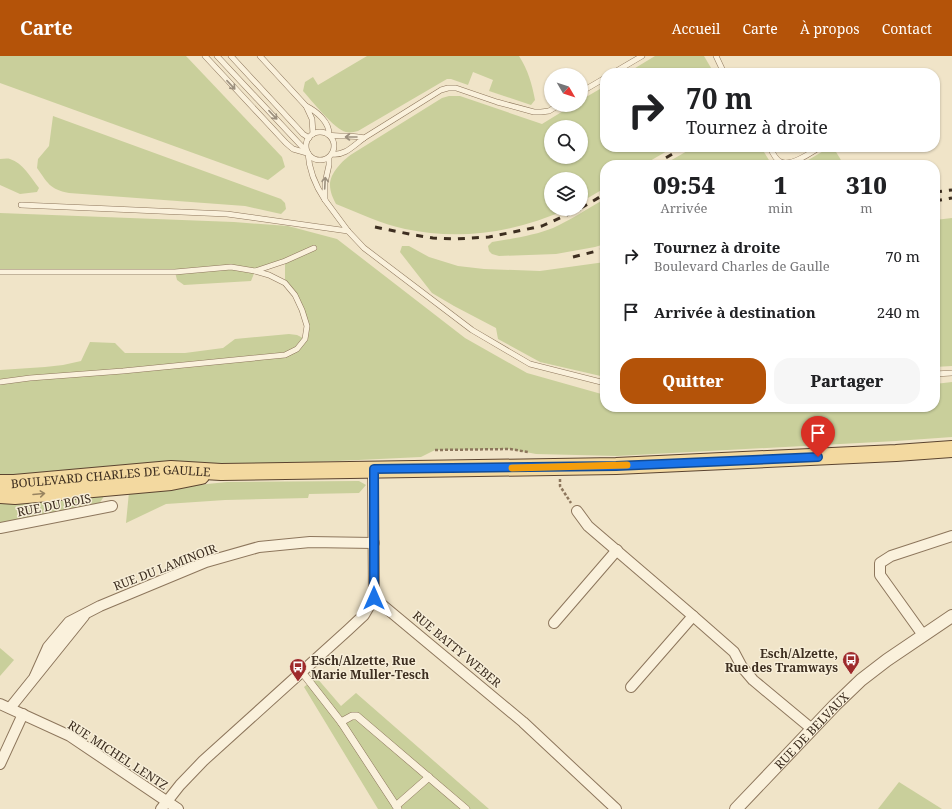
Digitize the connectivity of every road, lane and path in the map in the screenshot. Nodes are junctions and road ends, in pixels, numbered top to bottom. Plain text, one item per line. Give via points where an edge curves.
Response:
1 (205, 56) edge
2 (217, 56) edge
3 (231, 56) edge
4 (260, 56) edge
5 (642, 56) edge
6 (716, 56) edge
7 (622, 68) edge
8 (722, 68) edge
9 (600, 81) edge
10 (588, 88) edge
11 (306, 106) junction
12 (544, 112) edge
13 (329, 135) junction
14 (311, 136) junction
15 (364, 138) junction
16 (773, 152) edge
17 (812, 152) edge
18 (308, 153) junction
19 (330, 156) junction
20 (779, 160) edge
21 (796, 160) edge
22 (325, 200) junction
23 (21, 205) dead end
24 (348, 231) junction
25 (314, 248) dead end
26 (255, 271) junction
27 (0, 272) edge
28 (952, 373) edge
29 (940, 374) edge
30 (0, 382) edge
31 (600, 382) edge
32 (510, 449) dead end
33 (952, 449) edge
34 (435, 450) dead end
35 (374, 469) junction
36 (221, 472) junction
37 (0, 483) edge
38 (0, 495) edge
39 (112, 506) dead end
40 (577, 511) dead end
41 (0, 528) edge
42 (952, 536) edge
43 (374, 543) junction
44 (617, 550) junction
45 (374, 598) junction
46 (694, 616) junction
47 (952, 616) edge
48 (554, 623) dead end
49 (923, 636) junction
50 (302, 672) junction
51 (631, 687) dead end
52 (0, 704) edge
53 (10, 708) junction
54 (23, 714) junction
55 (342, 722) junction
56 (812, 729) junction
57 (0, 764) edge
58 (429, 777) junction
59 (164, 805) edge
60 (397, 807) edge
61 (178, 809) edge
62 (466, 809) edge
63 (616, 809) edge
64 (736, 809) edge

1 -> 18 lane via 286,143 293,149
2 -> 18 lane
3 - 14 lane via 303,134
4 - 11 lane
5 - 7 lane
6 - 8 lane
9 - 10 lane
11 - 13 lane via 327,124
11 - 14 lane via 312,119
12 - 15 lane via 534,112 456,88 448,88
13 - 14 lane via 319,132
15 -> 13 lane
13 - 19 lane via 335,145
14 - 18 lane via 306,144
15 - 19 lane via 342,154
16 - 20 lane
17 - 21 lane
18 - 19 lane via 319,160
18 - 22 lane via 311,174
22 -> 19 lane
22 - 24 lane
23 - 24 lane via 227,214
24 - 31 lane via 364,248 472,330 530,364
25 - 26 lane
26 - 27 lane via 231,268 175,272
26 - 30 lane via 285,283 295,295 307,326 305,339 297,349 285,354
28 - 29 lane
32 - 34 path
33 - 35 main road, BOULEVARD CHARLES DE GAULLE via 616,466
35 - 36 main road, BOULEVARD CHARLES DE GAULLE
35 - 43 street
36 - 37 main road, BOULEVARD CHARLES DE GAULLE via 171,468
38 -> 36 main road, BOULEVARD CHARLES DE GAULLE via 15,496 171,482
39 - 41 street, RUE DU BOIS
40 - 44 street via 588,526
42 - 49 street via 891,556 880,563 880,575
43 - 45 street
43 - 53 street, RUE DU LAMINOIR via 310,542 259,547 206,562 100,606 86,613
44 - 46 street
44 - 48 street
45 - 50 street via 364,615
45 - 63 street, RUE BATTY WEBER via 523,722
46 - 51 street
46 - 56 street via 734,652 753,680
47 - 49 street, RUE DE BELVAUX
49 - 56 street, RUE DE BELVAUX via 861,680
50 - 55 street
50 - 59 street via 203,761
52 - 53 street, RUE MICHEL LENTZ
53 - 54 street, RUE MICHEL LENTZ
54 - 57 street
54 - 59 street, RUE MICHEL LENTZ via 70,736
55 - 58 street via 357,716
55 - 60 street
56 - 64 street, RUE DE BELVAUX
58 - 60 street
58 - 62 street
59 - 61 street, RUE MICHEL LENTZ

